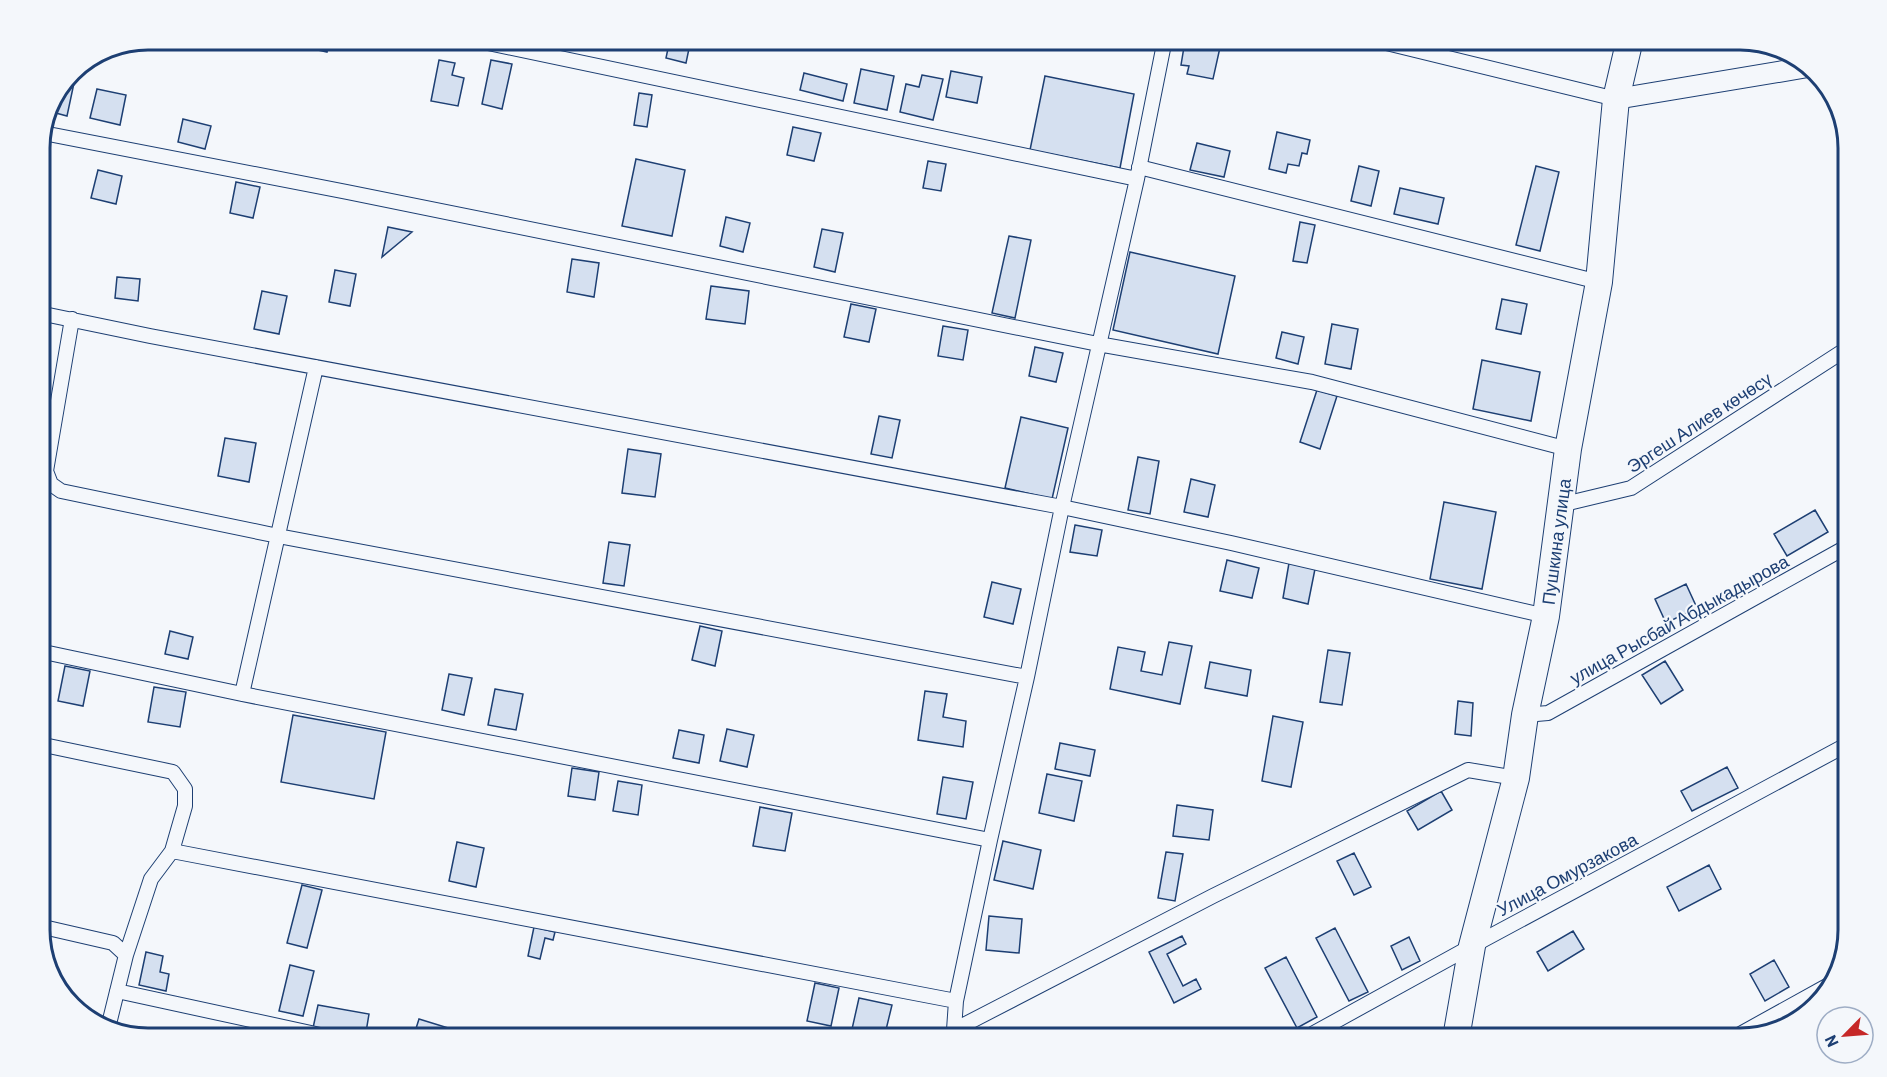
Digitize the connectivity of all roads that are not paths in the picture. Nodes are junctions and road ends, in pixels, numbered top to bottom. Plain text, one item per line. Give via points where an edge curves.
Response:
1 (524, 50) edge
2 (1163, 50) edge
3 (1415, 50) edge
4 (1628, 50) edge
5 (1797, 69) edge
6 (1617, 99) junction
7 (51, 135) edge
8 (1138, 173) junction
9 (1599, 282) junction
10 (50, 315) edge
11 (72, 319) junction
12 (1098, 344) junction
13 (1837, 355) edge
14 (316, 367) junction
15 (50, 448) edge
16 (1568, 448) junction
17 (50, 481) edge
18 (1560, 505) junction
19 (1062, 507) junction
20 (278, 536) junction
21 (1838, 552) edge
22 (1546, 616) junction
23 (50, 653) edge
24 (1027, 677) junction
25 (242, 694) junction
26 (1525, 715) junction
27 (50, 746) edge
28 (1838, 749) edge
29 (1516, 778) junction
30 (990, 840) junction
31 (172, 851) junction
32 (50, 929) edge
33 (1472, 946) junction
34 (126, 955) junction
35 (117, 991) junction
36 (1814, 993) edge
37 (956, 1001) junction
38 (110, 1020) edge
39 (1753, 1027) edge
40 (287, 1028) edge
41 (950, 1028) edge
42 (960, 1028) edge
43 (1323, 1028) edge
44 (1458, 1028) edge

1 - 8 street
2 - 8 street
3 - 6 street
4 - 6 highway, Пушкина улица
5 - 6 main road
6 - 9 highway, Пушкина улица
7 - 12 street
8 - 9 street
8 - 12 street
9 - 16 highway, Пушкина улица
10 - 11 street
11 - 14 street
11 - 15 street
12 - 16 street via 1312,382
12 - 19 street
13 - 18 street, Эргеш Алиев көчөсү via 1631,488
14 - 19 street
14 - 20 street
16 - 18 highway, Пушкина улица
17 - 20 street via 61,491
18 - 22 highway, Пушкина улица
19 - 22 street
19 - 24 street
20 - 24 street
20 - 25 street
21 - 26 street, улица Рысбай Абдыкадырова via 1548,712
22 - 26 highway, Пушкина улица
23 - 25 street
24 - 30 street
25 - 30 street
26 - 29 highway, Пушкина улица
27 - 31 street via 174,772 185,789 185,806
28 - 33 street, Улица Омурзакова
29 - 33 highway, Пушкина улица
29 - 42 street via 1468,770 1213,896
30 - 37 street
31 - 34 street via 151,879
31 - 37 street
32 - 34 street via 112,943
33 - 43 street, Улица Омурзакова
33 - 44 highway, Пушкина улица
34 - 35 street
35 - 38 street
35 - 40 street
36 - 39 street
37 - 41 street

